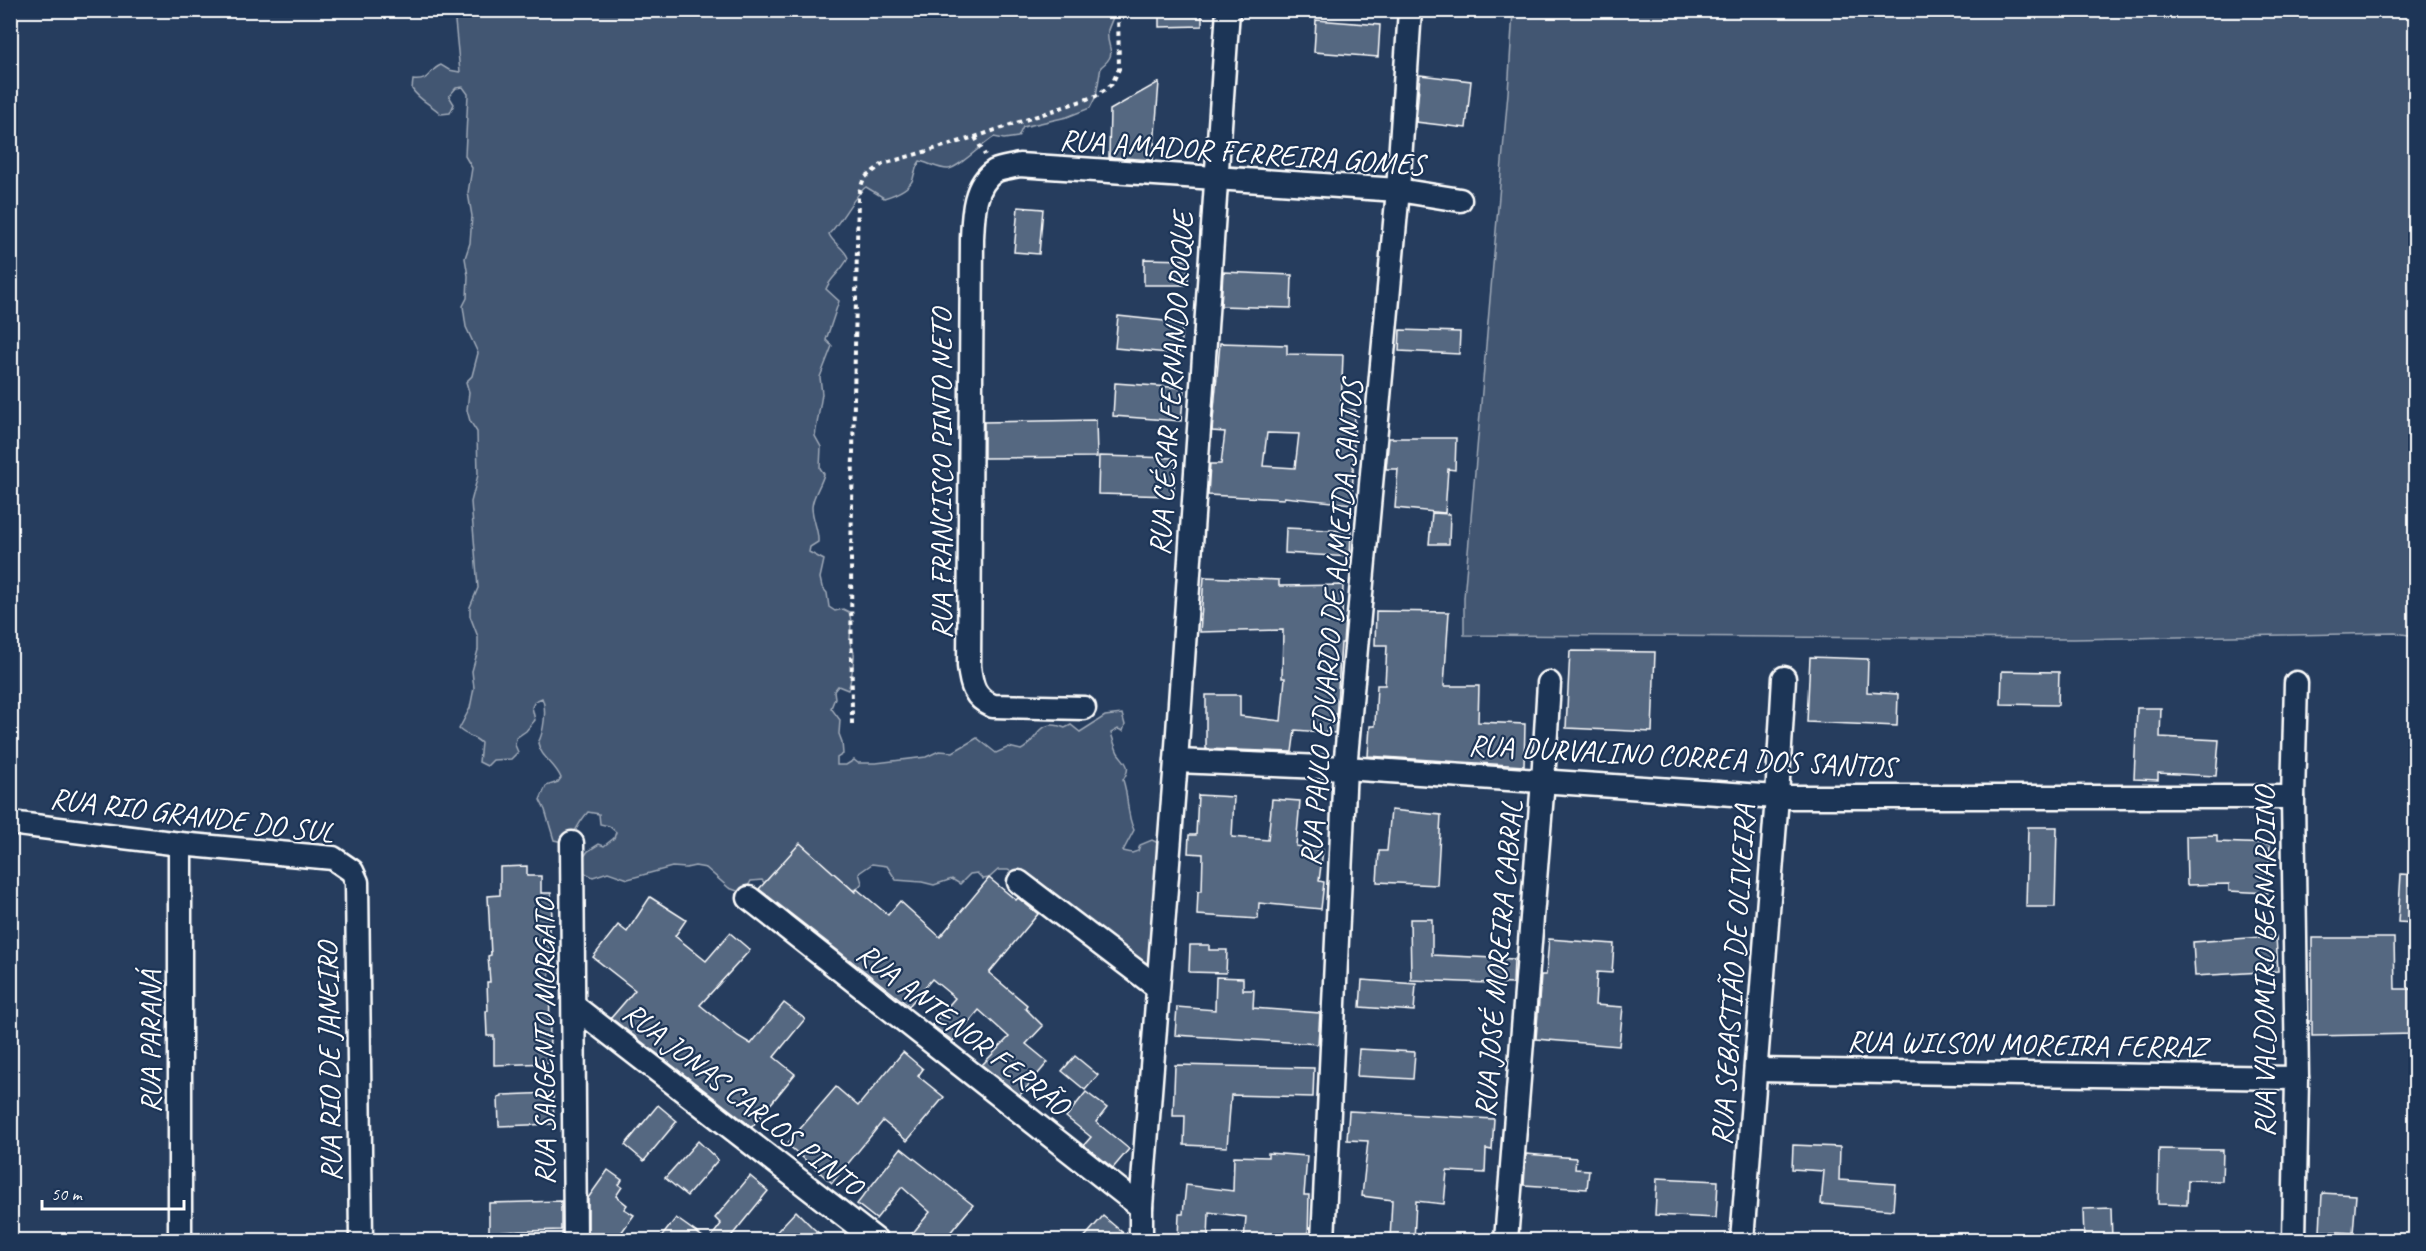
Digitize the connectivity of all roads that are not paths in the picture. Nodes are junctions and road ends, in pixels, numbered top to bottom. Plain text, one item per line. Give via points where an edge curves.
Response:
1 (1227, 10) edge
2 (1410, 10) edge
3 (1018, 165) joint
4 (1215, 179) junction
5 (1398, 190) junction
6 (1460, 200) dead end
7 (1784, 678) dead end
8 (1549, 683) dead end
9 (2296, 683) dead end
10 (1084, 708) dead end
11 (1176, 761) junction
12 (1344, 768) junction
13 (1543, 781) junction
14 (1777, 797) junction
15 (2293, 797) junction
16 (10, 823) edge
17 (572, 843) dead end
18 (180, 844) junction
19 (357, 882) joint
20 (1019, 882) dead end
21 (749, 898) dead end
22 (1157, 987) junction
23 (574, 1006) junction
24 (1756, 1070) junction
25 (2297, 1078) junction
26 (1141, 1208) junction
27 (180, 1240) edge
28 (361, 1240) edge
29 (576, 1240) edge
30 (876, 1240) edge
31 (1141, 1240) edge
32 (1323, 1240) edge
33 (1506, 1240) edge
34 (1743, 1240) edge
35 (2294, 1240) edge

1 - 4 street, RUA CÉSAR FERNANDO ROQUE
2 - 5 street, RUA PAULO EDUARDO DE ALMEIDA SANTOS
3 - 4 street, RUA AMADOR FERREIRA GOMES
3 - 10 street, RUA FRANCISCO PINTO NETO via 995,171 973,208 970,678 975,693 993,705
4 - 5 street, RUA AMADOR FERREIRA GOMES
4 - 11 street, RUA CÉSAR FERNANDO ROQUE
5 - 6 street, RUA AMADOR FERREIRA GOMES
5 - 12 street, RUA PAULO EDUARDO DE ALMEIDA SANTOS
7 - 14 street, RUA SEBASTIÃO DE OLIVEIRA
8 - 13 street, RUA JOSÉ MOREIRA CABRAL
9 - 15 street, RUA VALDOMIRO BERNARDINO
11 - 12 street, RUA DURVALINO CORREA DOS SANTOS
11 - 22 street, RUA CÉSAR FERNANDO ROQUE
12 - 13 street, RUA DURVALINO CORREA DOS SANTOS
12 - 32 street, RUA PAULO EDUARDO DE ALMEIDA SANTOS
13 - 14 street, RUA DURVALINO CORREA DOS SANTOS
13 - 33 street, RUA JOSÉ MOREIRA CABRAL
14 - 15 street, RUA DURVALINO CORREA DOS SANTOS
14 - 24 street, RUA SEBASTIÃO DE OLIVEIRA
15 - 25 street, RUA VALDOMIRO BERNARDINO
16 - 18 street, RUA RIO GRANDE DO SUL
17 - 23 street, RUA SARGENTO MORGATO
18 - 19 street, RUA RIO GRANDE DO SUL via 333,858 352,871
18 - 27 street, RUA PARANÁ
19 - 28 street, RUA RIO DE JANEIRO
20 - 22 street
21 - 26 street, RUA ANTENOR FERRÃO
22 - 26 street, RUA CÉSAR FERNANDO ROQUE
23 - 29 street, RUA SARGENTO MORGATO
23 - 30 street, RUA JONAS CARLOS PINTO
24 - 25 street, RUA WILSON MOREIRA FERRAZ
24 - 34 street, RUA SEBASTIÃO DE OLIVEIRA
25 - 35 street, RUA VALDOMIRO BERNARDINO
26 - 31 street, RUA CÉSAR FERNANDO ROQUE

